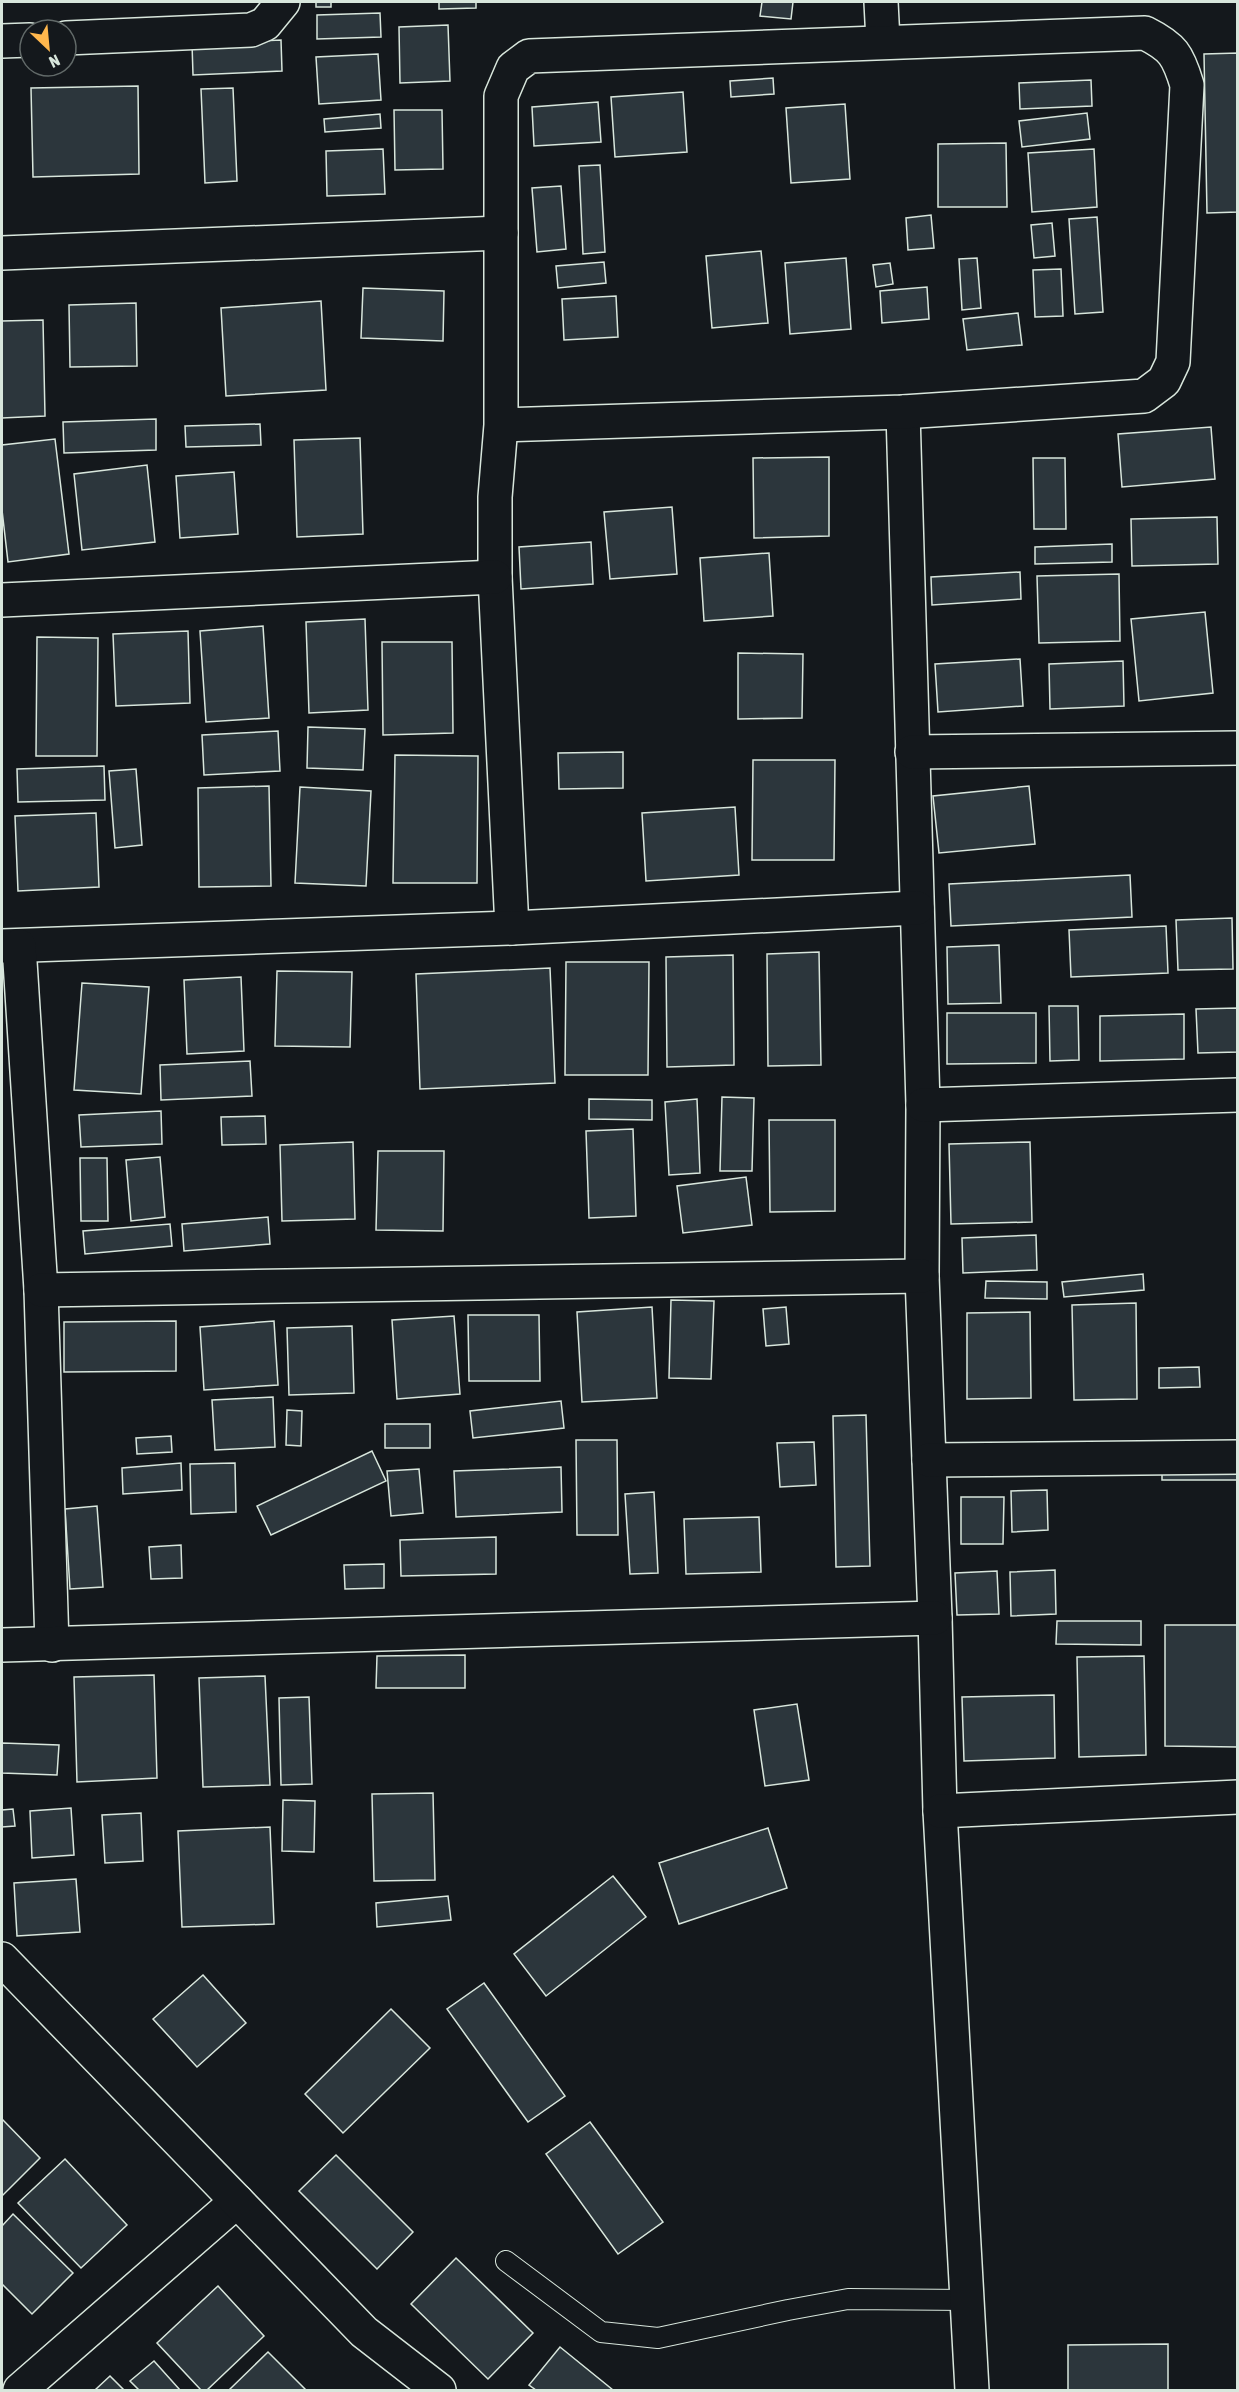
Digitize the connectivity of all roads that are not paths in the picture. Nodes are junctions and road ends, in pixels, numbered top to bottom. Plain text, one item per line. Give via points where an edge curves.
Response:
1 (283, 2) edge
2 (881, 2) edge
3 (78, 37) edge
4 (18, 40) edge
5 (2, 41) edge
6 (883, 41) junction
7 (501, 233) junction
8 (2, 253) edge
9 (903, 412) junction
10 (501, 424) junction
11 (495, 577) junction
12 (2, 600) edge
13 (1238, 748) edge
14 (912, 752) junction
15 (918, 908) junction
16 (512, 928) junction
17 (10, 946) edge
18 (1238, 1095) edge
19 (923, 1105) junction
20 (922, 1276) junction
21 (41, 1290) junction
22 (1238, 1457) edge
23 (929, 1460) junction
24 (935, 1618) junction
25 (2, 1645) edge
26 (52, 1645) junction
27 (1238, 1797) edge
28 (940, 1811) junction
29 (2, 1959) edge
30 (237, 2201) junction
31 (506, 2260) dead end
32 (966, 2300) junction
33 (20, 2391) edge
34 (439, 2391) edge
35 (972, 2391) edge

1 - 3 street via 265,24 250,30
2 - 6 street
4 - 5 street
6 - 7 street via 530,56 513,68 501,96
6 - 9 street via 1145,33 1164,43 1180,61 1187,85 1173,362 1164,381 1144,396
7 - 8 street
7 - 10 street
9 - 10 street
9 - 14 street
10 - 11 street via 495,497
11 - 12 street
11 - 16 street
13 - 14 street
14 - 15 street
15 - 16 street
15 - 19 street
16 - 17 street
17 - 21 street
18 - 19 street
19 - 20 street
20 - 21 street
20 - 23 street
21 - 26 street
22 - 23 street
23 - 24 street
24 - 26 street
24 - 28 street
25 - 26 street
27 - 28 street
28 - 32 street
29 - 30 street
30 - 33 street
30 - 34 street via 364,2331
31 - 32 lane via 601,2332 658,2338 848,2299
32 - 35 street

